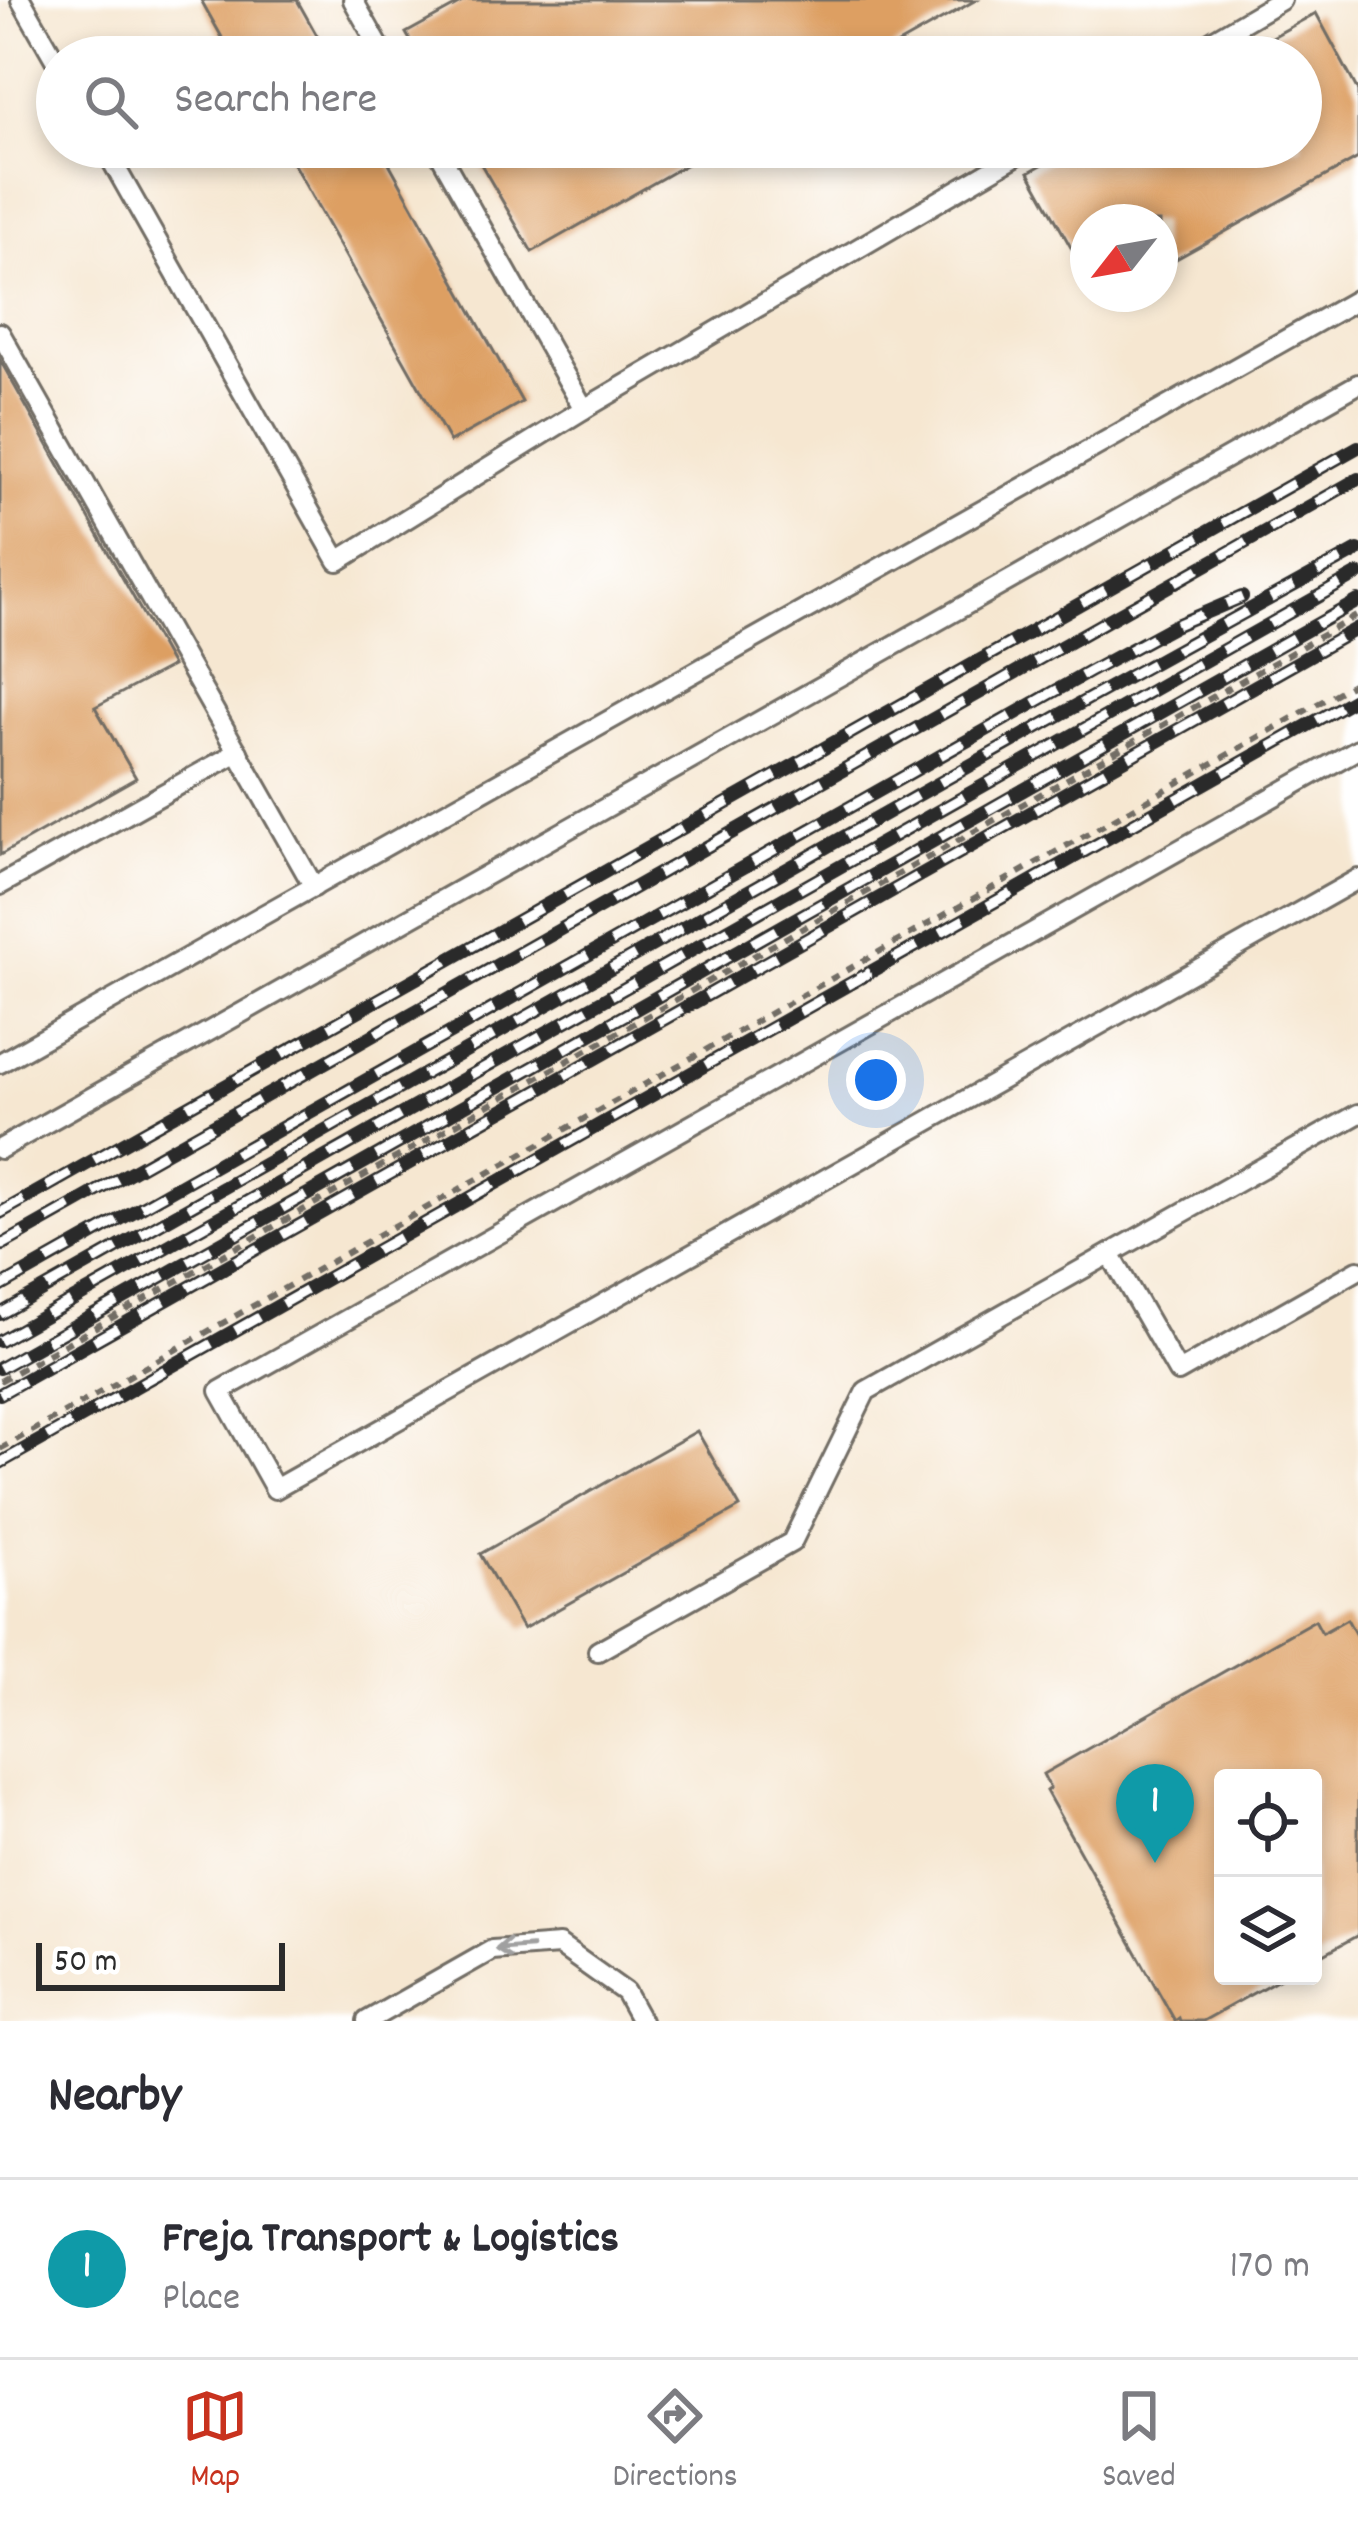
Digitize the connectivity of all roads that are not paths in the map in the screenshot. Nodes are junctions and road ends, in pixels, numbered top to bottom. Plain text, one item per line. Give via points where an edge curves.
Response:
1 (21, 0) edge
2 (353, 0) edge
3 (1281, 0) edge
4 (42, 36) edge
5 (374, 36) edge
6 (1220, 36) edge
7 (116, 168) edge
8 (448, 168) edge
9 (994, 168) edge
10 (1358, 299) edge
11 (0, 333) edge
12 (1358, 384) edge
13 (584, 409) junction
14 (1358, 749) edge
15 (238, 752) junction
16 (1358, 879) edge
17 (0, 885) edge
18 (314, 887) junction
19 (0, 1064) edge
20 (1358, 1114) edge
21 (0, 1149) edge
22 (1110, 1254) junction
23 (1358, 1270) edge
24 (598, 1651) dead end
25 (367, 2021) edge
26 (641, 2021) edge

1 - 4 lane
2 - 5 lane
3 - 6 lane
7 - 13 lane via 338,561
8 - 13 lane
9 - 13 lane
10 - 18 lane
11 - 15 lane
12 - 21 lane
14 - 16 lane via 220,1391 275,1489
15 - 17 lane
15 - 18 lane
18 - 19 lane
20 - 22 lane
22 - 23 lane via 1178,1372
22 - 24 lane via 866,1391 792,1542
26 -> 25 lane via 625,1992 559,1945 493,1950

